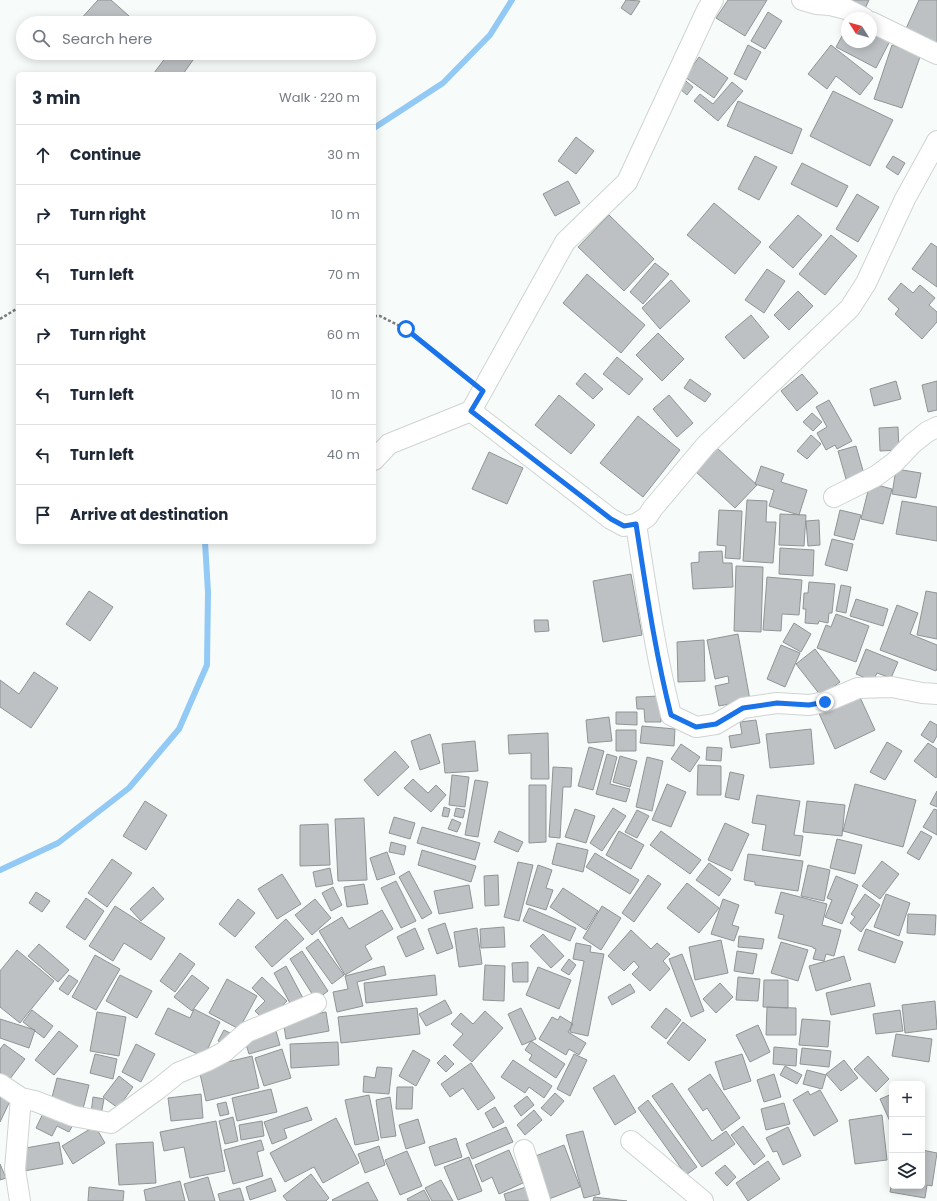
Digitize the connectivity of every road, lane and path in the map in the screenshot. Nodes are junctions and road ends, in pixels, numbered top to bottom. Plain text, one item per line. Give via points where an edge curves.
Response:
1 (713, 0) edge
2 (802, 0) edge
3 (852, 12) edge
4 (877, 25) edge
5 (937, 54) edge
6 (937, 141) edge
7 (16, 309) edge
8 (376, 316) edge
9 (0, 319) edge
10 (483, 391) junction
11 (471, 411) junction
12 (937, 427) edge
13 (376, 458) edge
14 (834, 497) dead end
15 (636, 524) junction
16 (937, 694) edge
17 (316, 1003) dead end
18 (0, 1084) edge
19 (21, 1098) junction
20 (631, 1141) dead end
21 (524, 1150) dead end
22 (20, 1201) edge
23 (540, 1201) edge
24 (702, 1201) edge

1 - 10 street via 627,182 565,242
2 - 3 street
4 - 5 street
6 - 15 street via 905,199 866,283 850,308 706,445 647,517
7 - 9 path
8 - 10 path via 406,329
10 - 11 street
11 - 13 street via 390,444
11 - 15 street via 611,519 624,526
12 - 14 street via 912,444 895,462 876,476
15 - 16 street via 652,627 671,715 696,727 716,724 743,708 777,703 809,705 825,702 858,688 892,687
17 - 19 street via 247,1032 224,1052 178,1073 111,1123 72,1116
18 - 19 street
19 - 22 street via 15,1169
20 - 24 street
21 - 23 street

